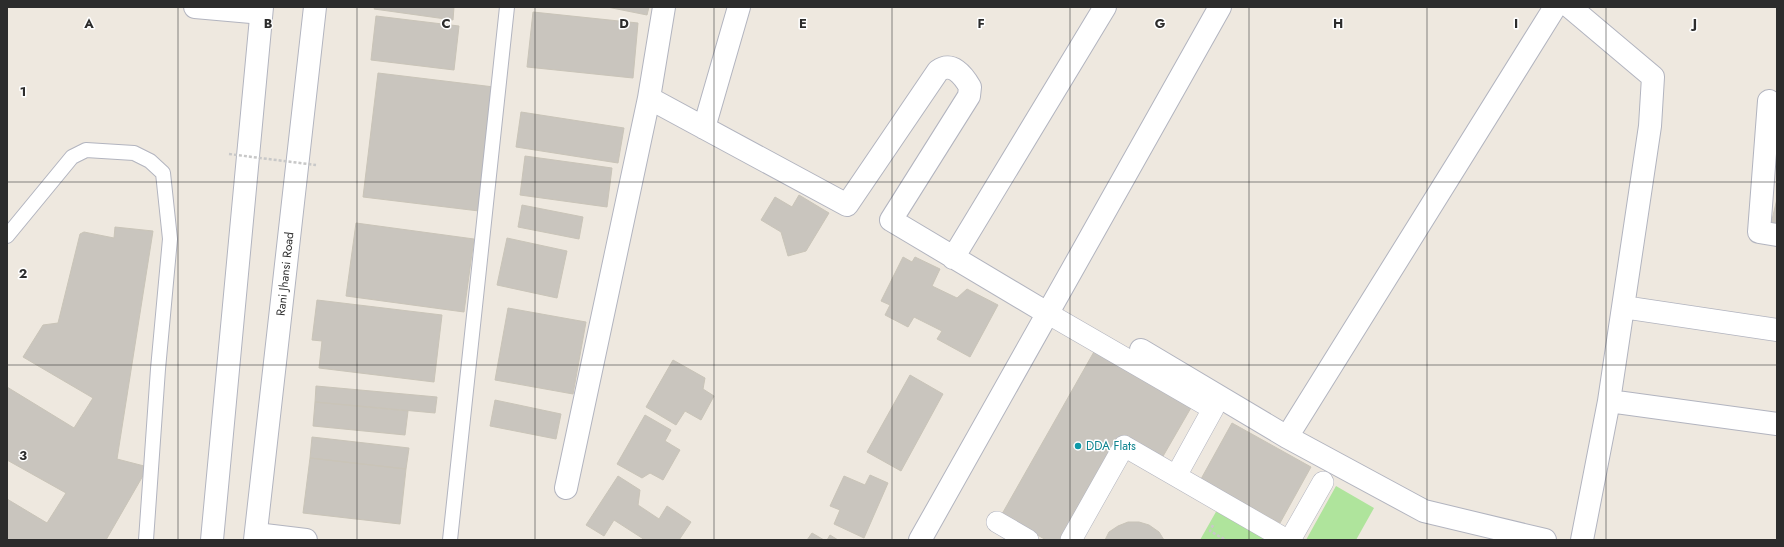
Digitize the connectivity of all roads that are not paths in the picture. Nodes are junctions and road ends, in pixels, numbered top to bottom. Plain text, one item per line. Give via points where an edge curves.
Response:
1 (195, 7) edge
2 (315, 7) edge
3 (507, 7) edge
4 (664, 7) edge
5 (739, 7) edge
6 (1105, 7) edge
7 (1220, 7) edge
8 (1555, 7) edge
9 (1570, 7) edge
10 (262, 10) edge
11 (649, 98) junction
12 (1769, 101) dead end
13 (704, 128) junction
14 (1777, 235) edge
15 (7, 236) edge
16 (953, 258) junction
17 (1623, 307) junction
18 (1047, 314) junction
19 (1777, 330) edge
20 (1141, 350) dead end
21 (1609, 401) junction
22 (1777, 424) edge
23 (1287, 437) junction
24 (1176, 476) junction
25 (1323, 482) dead end
26 (566, 488) dead end
27 (997, 522) dead end
28 (256, 537) edge
29 (146, 540) edge
30 (212, 540) edge
31 (306, 540) edge
32 (450, 540) edge
33 (920, 540) edge
34 (1028, 540) edge
35 (1071, 540) edge
36 (1287, 540) edge
37 (1290, 540) edge
38 (1546, 540) edge
39 (1582, 540) edge

1 - 10 street
2 - 28 street, Rani Jhansi Road
3 - 32 lane
4 - 11 street
5 - 13 street
6 - 16 street
7 - 18 street
8 - 23 street
9 - 17 street via 1653,77 1650,126
10 - 30 street
11 - 13 street
11 - 26 street
12 - 14 street via 1759,232
13 - 16 street via 847,205 938,72 944,68 953,68 964,77 970,87 968,96 891,220
15 - 29 lane via 72,157 86,150 134,153 150,161 163,174 170,239
16 - 18 street
17 - 19 street
17 - 21 street
18 - 24 street via 1213,409
18 - 33 street
20 - 23 street
21 - 22 street
21 - 39 street
23 - 38 street via 1424,511
24 - 35 street via 1124,446
24 - 36 street
25 - 37 street
27 - 34 street
28 - 31 street

